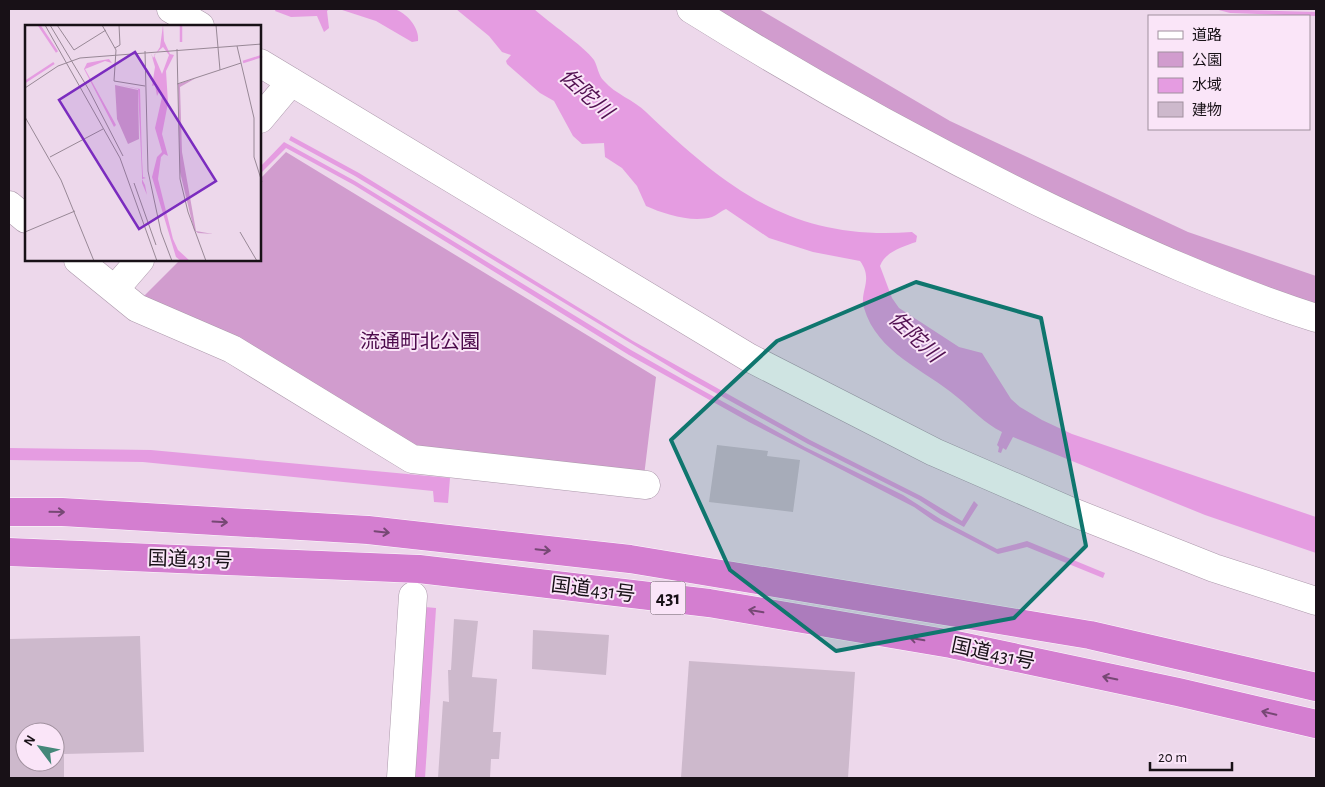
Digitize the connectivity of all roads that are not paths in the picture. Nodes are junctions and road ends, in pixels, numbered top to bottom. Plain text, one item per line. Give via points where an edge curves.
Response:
1 (171, 9) edge
2 (691, 9) edge
3 (198, 25) edge
4 (261, 64) edge
5 (291, 82) junction
6 (261, 118) edge
7 (9, 205) edge
8 (25, 218) edge
9 (79, 261) edge
10 (139, 261) edge
11 (115, 289) junction
12 (1316, 318) edge
13 (646, 485) dead end
14 (9, 512) edge
15 (9, 552) edge
16 (413, 596) dead end
17 (1316, 601) edge
18 (1316, 687) edge
19 (1316, 724) edge
20 (401, 778) edge

1 - 3 street
2 - 12 street via 805,79 966,166 1140,250
4 - 5 street
5 - 6 street
5 - 17 street via 748,357 934,452 1214,568
7 - 8 street
9 - 11 street
10 - 11 street
11 - 13 street via 137,308 232,349 412,459
14 -> 18 highway, 国道431号 / 431 via 62,512 368,530 630,559 1090,635
19 -> 15 highway, 国道431号 / 431 via 951,644 708,603 419,570
16 - 20 street

